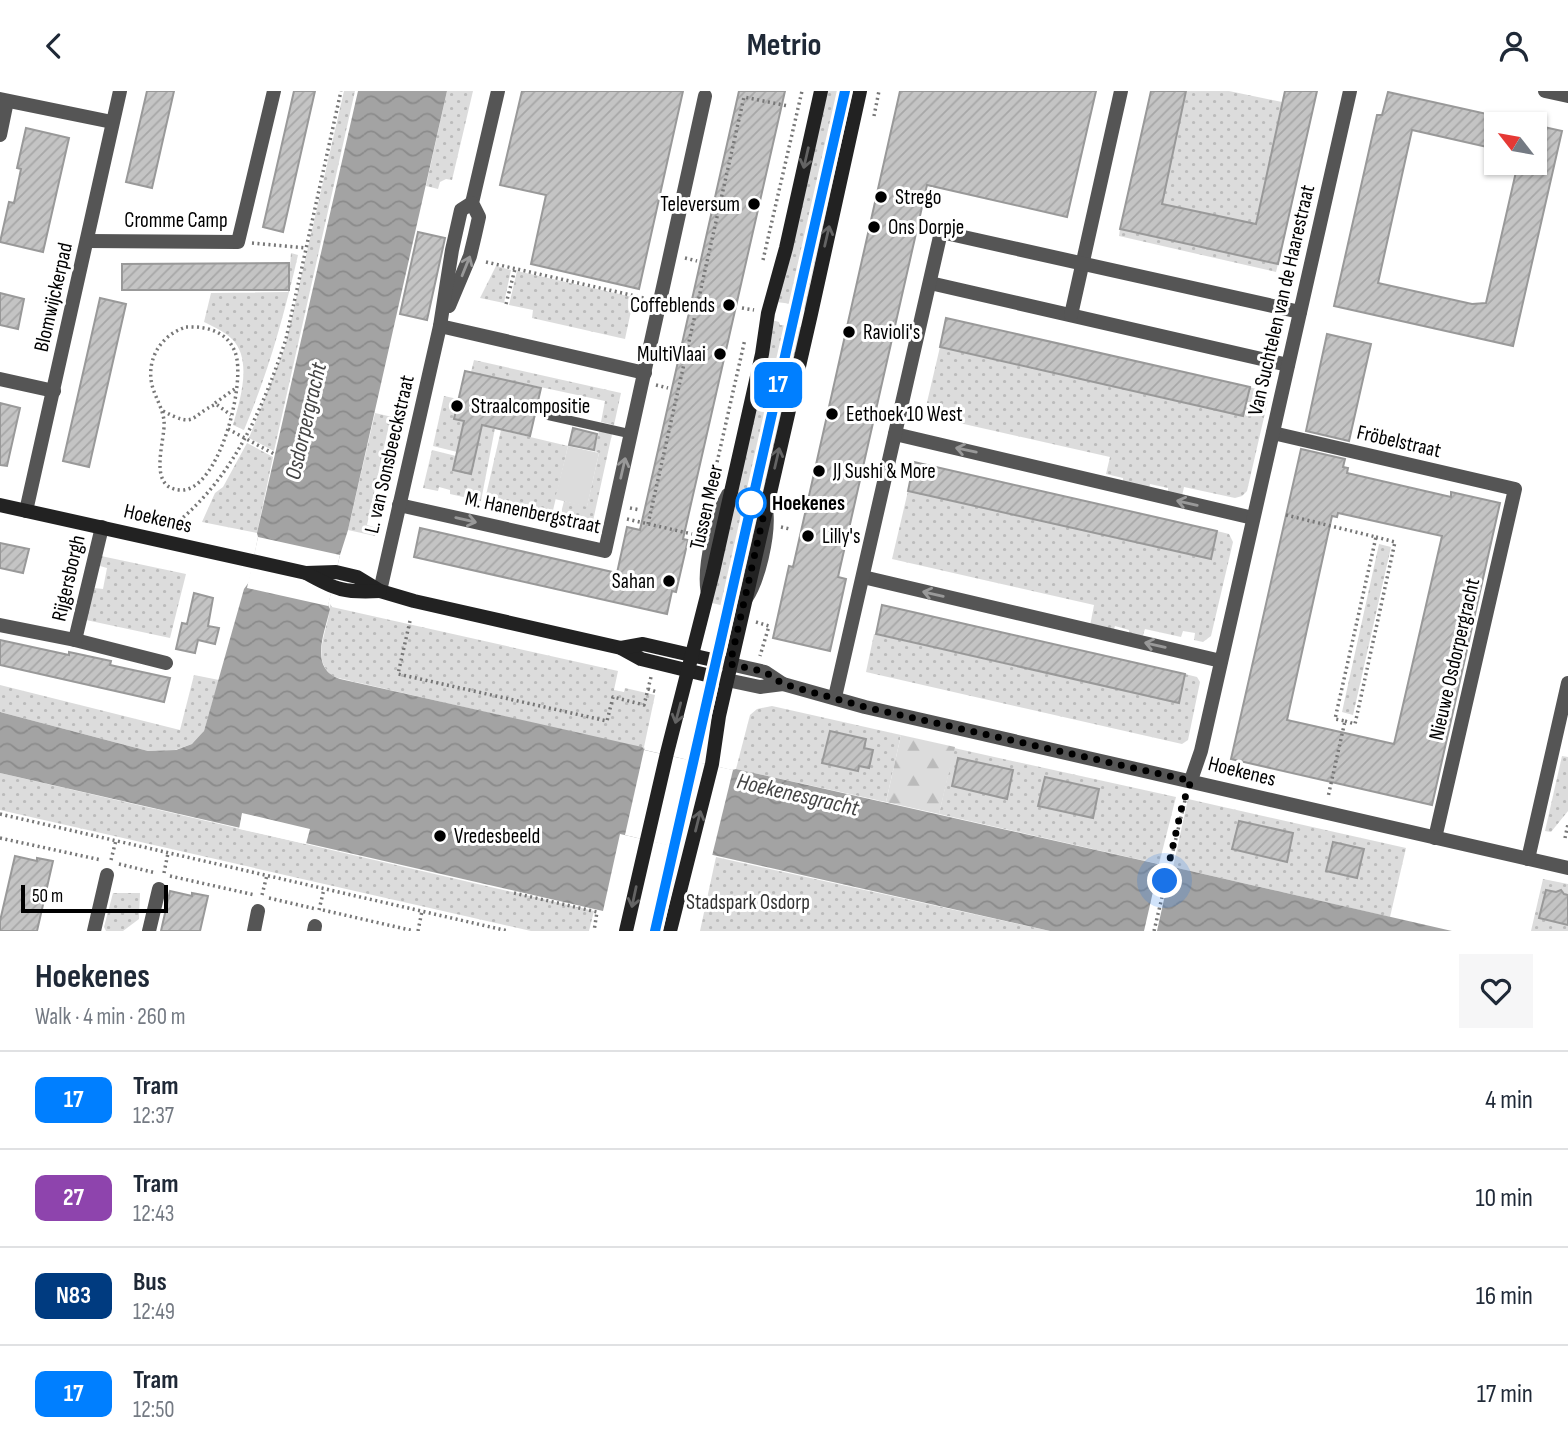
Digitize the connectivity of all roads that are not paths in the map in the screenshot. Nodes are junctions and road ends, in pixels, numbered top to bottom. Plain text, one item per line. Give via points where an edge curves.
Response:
1 (120, 91) edge
2 (274, 91) edge
3 (498, 91) edge
4 (821, 91) edge
5 (860, 91) edge
6 (1121, 91) edge
7 (1350, 91) edge
8 (1545, 91) edge
9 (705, 96) dead end
10 (1568, 96) edge
11 (3, 100) edge
12 (112, 122) junction
13 (0, 135) edge
14 (87, 241) junction
15 (1083, 263) junction
16 (930, 283) junction
17 (1300, 313) junction
18 (1071, 315) junction
19 (440, 327) junction
20 (1288, 365) junction
21 (645, 373) junction
22 (0, 379) edge
23 (54, 391) junction
24 (546, 415) dead end
25 (1273, 433) junction
26 (631, 434) junction
27 (895, 435) junction
28 (1515, 489) joint
29 (0, 505) edge
30 (399, 505) junction
31 (26, 511) junction
32 (1253, 518) junction
33 (102, 527) junction
34 (306, 573) junction
35 (863, 577) junction
36 (380, 591) junction
37 (0, 625) edge
38 (75, 640) junction
39 (621, 648) junction
40 (692, 655) junction
41 (1221, 661) junction
42 (166, 663) dead end
43 (730, 664) junction
44 (688, 671) junction
45 (727, 680) junction
46 (1568, 683) edge
47 (783, 684) junction
48 (835, 697) junction
49 (1561, 749) edge
50 (1191, 781) junction
51 (1435, 838) junction
52 (1528, 859) junction
53 (1568, 868) edge
54 (107, 875) dead end
55 (161, 881) road end
56 (260, 904) road end
57 (94, 931) edge
58 (149, 931) edge
59 (254, 931) edge
60 (626, 931) edge
61 (670, 931) edge

1 - 12 street, Blomwijckerpad
2 - 14 street, Cromme Camp via 237,242
3 - 19 street, L. van Sonsbeeckstraat via 472,203 478,217 470,256
4 -> 40 street, Tussen Meer
43 -> 5 street
6 - 15 street
7 - 17 street, Van Suchtelen van de Haarestraat
8 - 10 street
9 - 21 street, M. Hanenbergstraat
11 - 12 street
11 - 13 street
12 - 14 street, Blomwijckerpad
14 - 23 street, Blomwijckerpad
15 - 16 street via 941,232
15 - 17 street
15 - 18 street
16 - 18 street
16 - 27 street
17 - 20 street, Van Suchtelen van de Haarestraat
18 - 20 street
19 - 21 street
19 - 30 street, L. van Sonsbeeckstraat
20 - 25 street, Van Suchtelen van de Haarestraat
21 - 26 street, M. Hanenbergstraat
22 - 23 street
23 - 31 street, Blomwijckerpad
24 - 26 lane
25 - 28 street, Fröbelstraat
25 - 32 street, Van Suchtelen van de Haarestraat
30 -> 26 street, M. Hanenbergstraat via 605,551
32 -> 27 street
27 - 35 street
28 - 51 street, Nieuwe Osdorpergracht
29 - 31 street, Hoekenes
30 - 36 street, L. van Sonsbeeckstraat
31 - 33 street, Hoekenes
32 - 41 street, Van Suchtelen van de Haarestraat
33 - 34 street, Hoekenes
33 - 38 street, Rijgersborgh
34 - 36 street, Hoekenes via 336,572
34 - 36 street, Hoekenes via 332,588
41 -> 35 street
35 - 48 street
36 - 39 street, Hoekenes
37 - 38 street, Rijgersborgh
38 - 42 street, Rijgersborgh
39 - 40 street, Hoekenes via 643,644
39 - 44 street, Hoekenes via 641,659
40 - 43 street, Hoekenes
40 - 44 street, Tussen Meer
41 - 50 street, Van Suchtelen van de Haarestraat
43 - 45 street
43 - 47 street, Hoekenes via 765,672
44 - 45 street, Hoekenes
44 -> 60 street, Tussen Meer
45 - 47 street, Hoekenes via 760,687
61 -> 45 street via 712,764
46 - 49 street
47 - 48 street, Hoekenes
48 - 50 street, Hoekenes
49 - 52 street
50 - 51 street, Hoekenes
51 - 52 street, Hoekenes
52 - 53 street, Hoekenes
54 - 57 street
55 - 58 street
56 - 59 street

